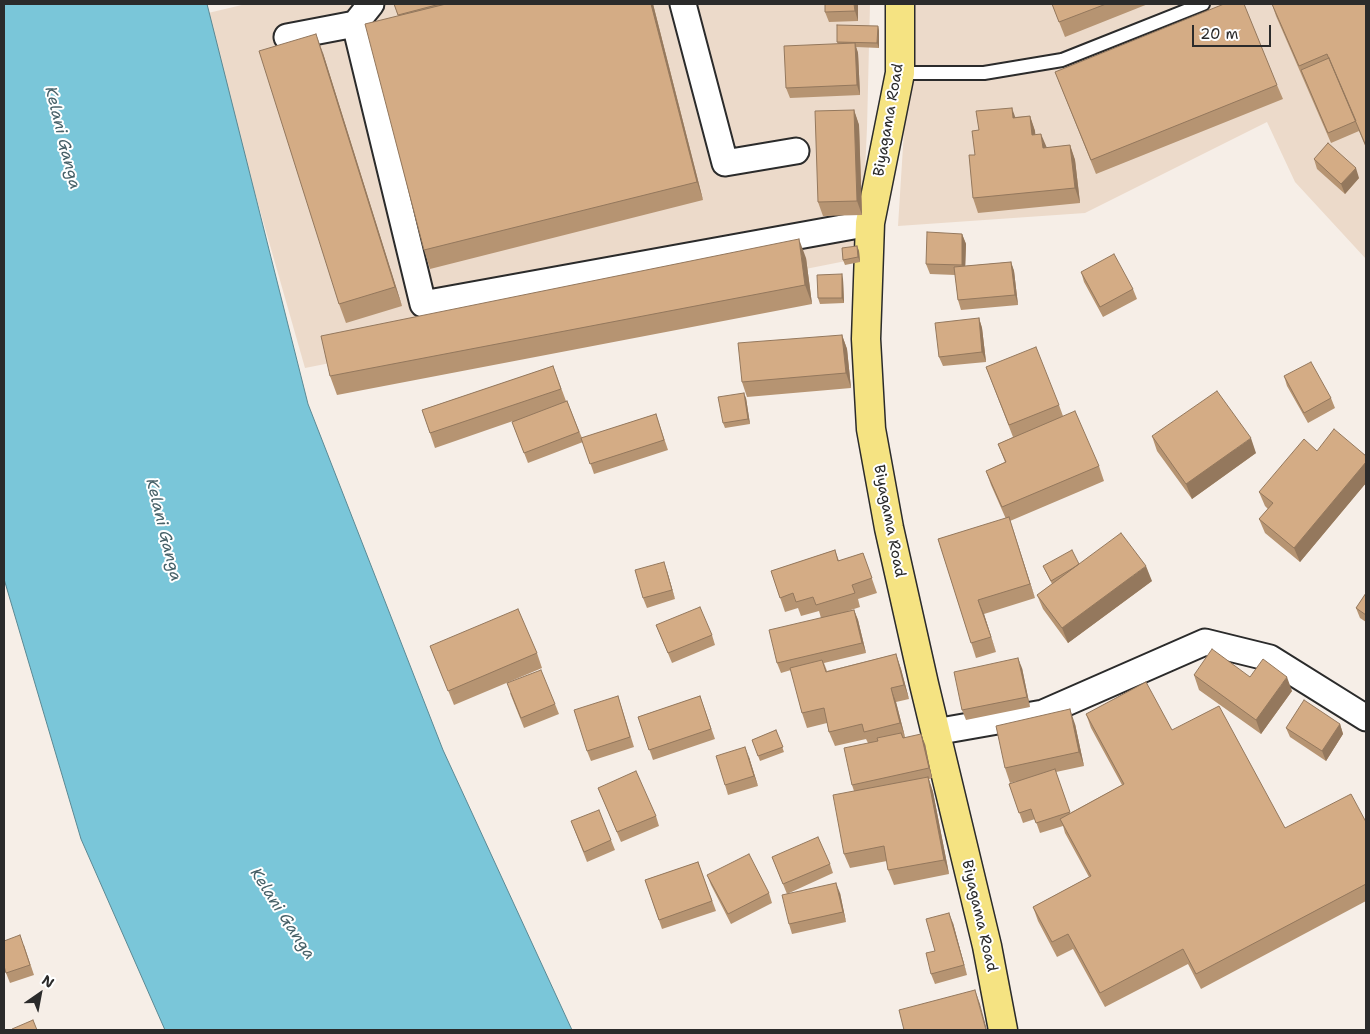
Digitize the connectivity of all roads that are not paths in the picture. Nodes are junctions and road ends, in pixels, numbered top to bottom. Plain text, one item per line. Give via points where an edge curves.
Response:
1 (371, 4) edge
2 (683, 4) edge
3 (900, 4) edge
4 (1203, 4) edge
5 (355, 24) junction
6 (287, 37) dead end
7 (900, 73) junction
8 (796, 151) dead end
9 (870, 223) junction
10 (1366, 718) edge
11 (935, 732) junction
12 (1003, 1030) edge

1 - 5 street
2 - 8 street via 725,163
3 - 7 main road, Biyagama Road
4 - 7 lane via 1062,60 984,73
5 - 6 street
5 - 9 street via 423,304
7 - 9 main road, Biyagama Road
9 - 11 main road, Biyagama Road via 866,339 871,429 889,528
10 - 11 street via 1270,658 1205,642 1043,713
11 - 12 main road, Biyagama Road

